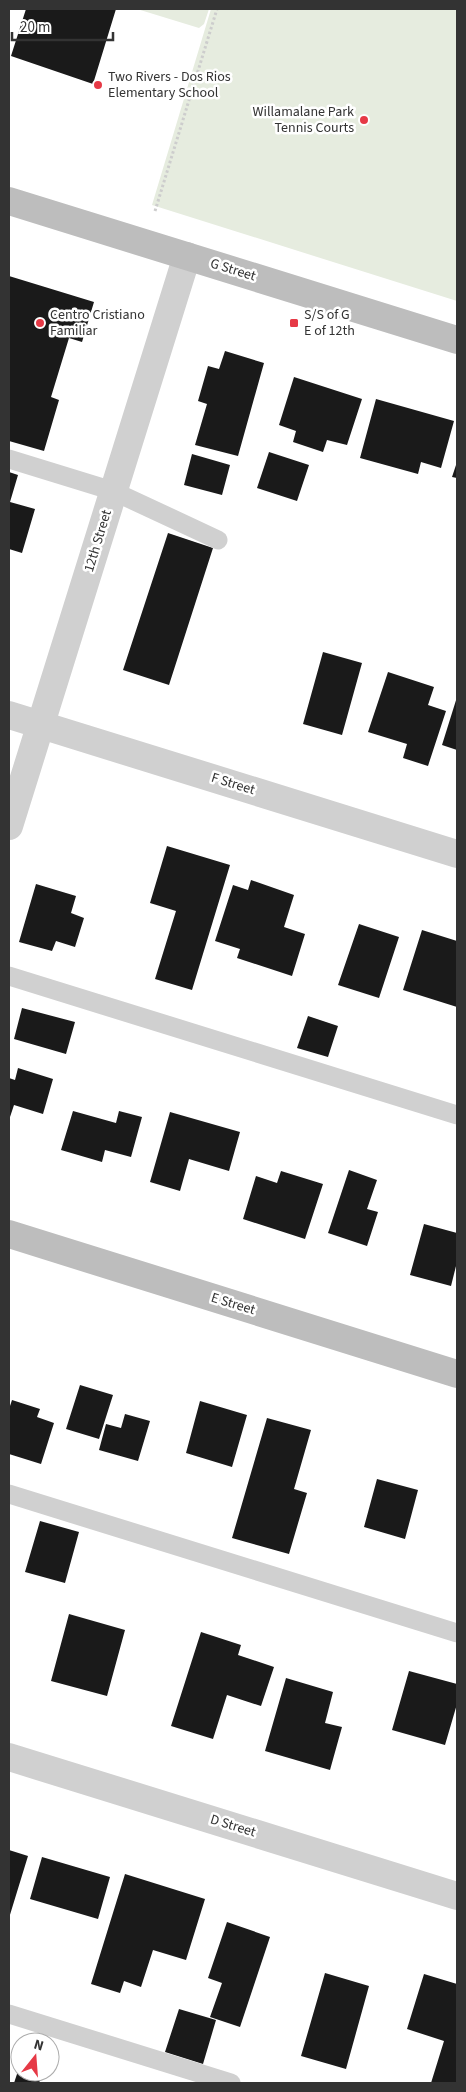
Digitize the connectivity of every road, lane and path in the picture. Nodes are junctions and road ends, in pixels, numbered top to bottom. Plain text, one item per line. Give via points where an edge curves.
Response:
1 (217, 9) edge
2 (9, 201) edge
3 (155, 211) dead end
4 (187, 256) junction
5 (457, 340) edge
6 (9, 459) edge
7 (113, 491) junction
8 (218, 540) dead end
9 (9, 715) edge
10 (41, 725) junction
11 (9, 826) edge
12 (457, 854) edge
13 (9, 976) edge
14 (457, 1115) edge
15 (9, 1234) edge
16 (457, 1374) edge
17 (9, 1494) edge
18 (457, 1634) edge
19 (9, 1757) edge
20 (457, 1896) edge
21 (9, 2014) edge
22 (231, 2083) edge

1 - 3 path
2 - 4 street, G Street
4 - 5 street, G Street
4 - 7 street, 12th Street
6 - 7 lane
7 - 8 lane
7 - 10 street, 12th Street
9 - 10 street, F Street
10 - 11 street, 12th Street
10 - 12 street, F Street
13 - 14 lane
15 - 16 street, E Street
17 - 18 lane
19 - 20 street, D Street
21 - 22 lane

